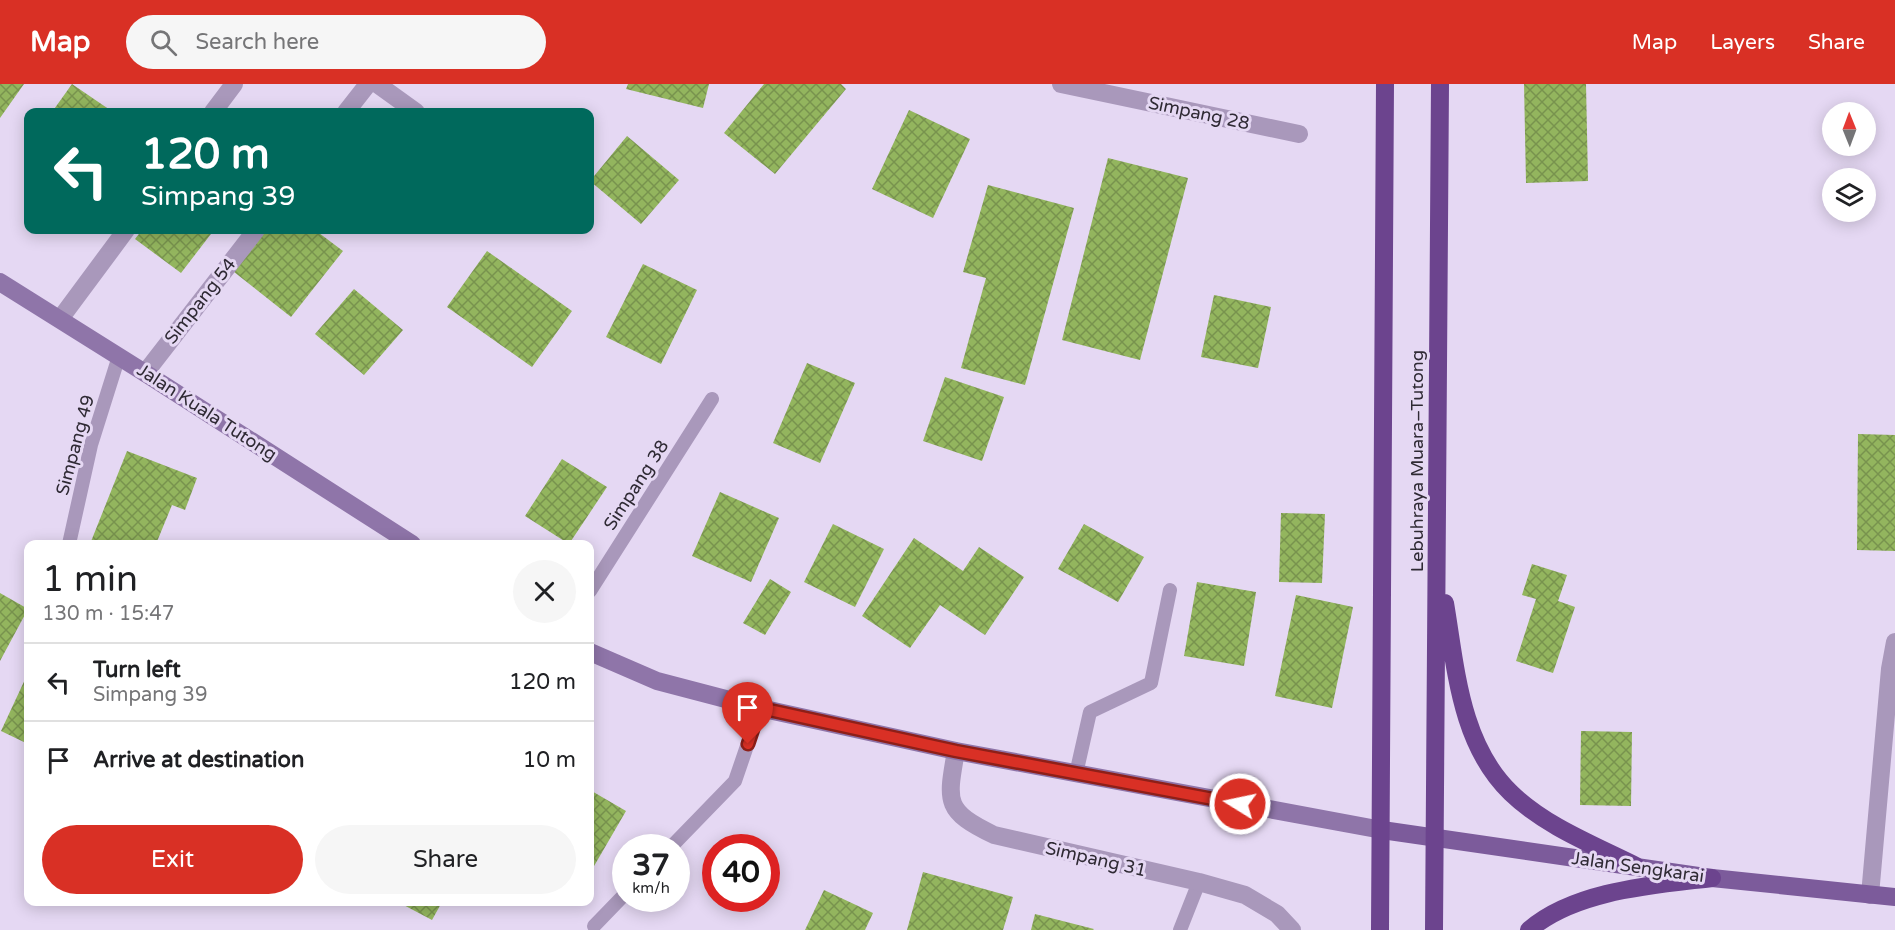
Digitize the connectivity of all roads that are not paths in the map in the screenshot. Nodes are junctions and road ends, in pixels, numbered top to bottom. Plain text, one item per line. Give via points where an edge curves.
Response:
1 (234, 84) edge
2 (368, 84) edge
3 (377, 84) edge
4 (1063, 84) edge
5 (1385, 84) edge
6 (1440, 84) edge
7 (216, 108) edge
8 (349, 108) edge
9 (410, 108) edge
10 (1299, 134) dead end
11 (123, 234) edge
12 (253, 234) edge
13 (0, 282) edge
14 (60, 319) junction
15 (119, 356) junction
16 (145, 372) junction
17 (712, 399) dead end
18 (70, 540) edge
19 (406, 540) edge
20 (1437, 550) junction
21 (594, 585) edge
22 (1170, 590) dead end
23 (1895, 642) edge
24 (594, 654) edge
25 (760, 708) junction
26 (956, 751) junction
27 (1076, 774) junction
28 (1382, 830) junction
29 (683, 834) edge
30 (1434, 838) junction
31 (1636, 866) junction
32 (1712, 878) junction
33 (1199, 882) junction
34 (1870, 895) junction
35 (1895, 897) edge
36 (612, 907) edge
37 (594, 926) dead end
38 (1180, 930) edge
39 (1292, 930) edge
40 (1380, 930) edge
41 (1434, 930) edge
42 (1529, 930) edge

1 - 7 street
2 - 8 street
3 - 9 street
4 - 10 street, Simpang 28
5 - 28 highway, Lebuhraya Muara–Tutong
6 - 20 highway, Lebuhraya Muara–Tutong
11 - 14 street
12 - 16 street, Simpang 54
13 - 14 street, Jalan Kuala Tutong
14 - 15 street, Jalan Kuala Tutong
15 - 16 street, Jalan Kuala Tutong
15 - 18 lane, Simpang 49 via 91,445
16 - 19 street, Jalan Kuala Tutong
17 - 21 lane, Simpang 38
20 - 30 highway, Lebuhraya Muara–Tutong
20 - 31 highway via 1460,695 1468,723 1490,768 1511,793 1548,821
22 - 27 lane via 1151,683 1090,712
23 - 34 street
24 - 25 street via 657,681
25 - 26 street
25 - 29 lane via 735,780
26 - 27 street
26 - 33 street, Simpang 31 via 949,789 954,809 970,824 994,836
27 - 28 street
28 - 30 main road, Jalan Sengkarai
28 - 40 highway, Lebuhraya Muara–Tutong
30 - 31 main road, Jalan Sengkarai
30 - 41 highway, Lebuhraya Muara–Tutong
31 - 32 main road, Jalan Sengkarai
32 - 34 main road, Jalan Sengkarai
32 - 42 highway via 1644,886 1580,901
33 - 38 lane
33 - 39 street, Simpang 31 via 1245,895 1277,914
34 - 35 main road, Jalan Sengkarai
36 - 37 lane

